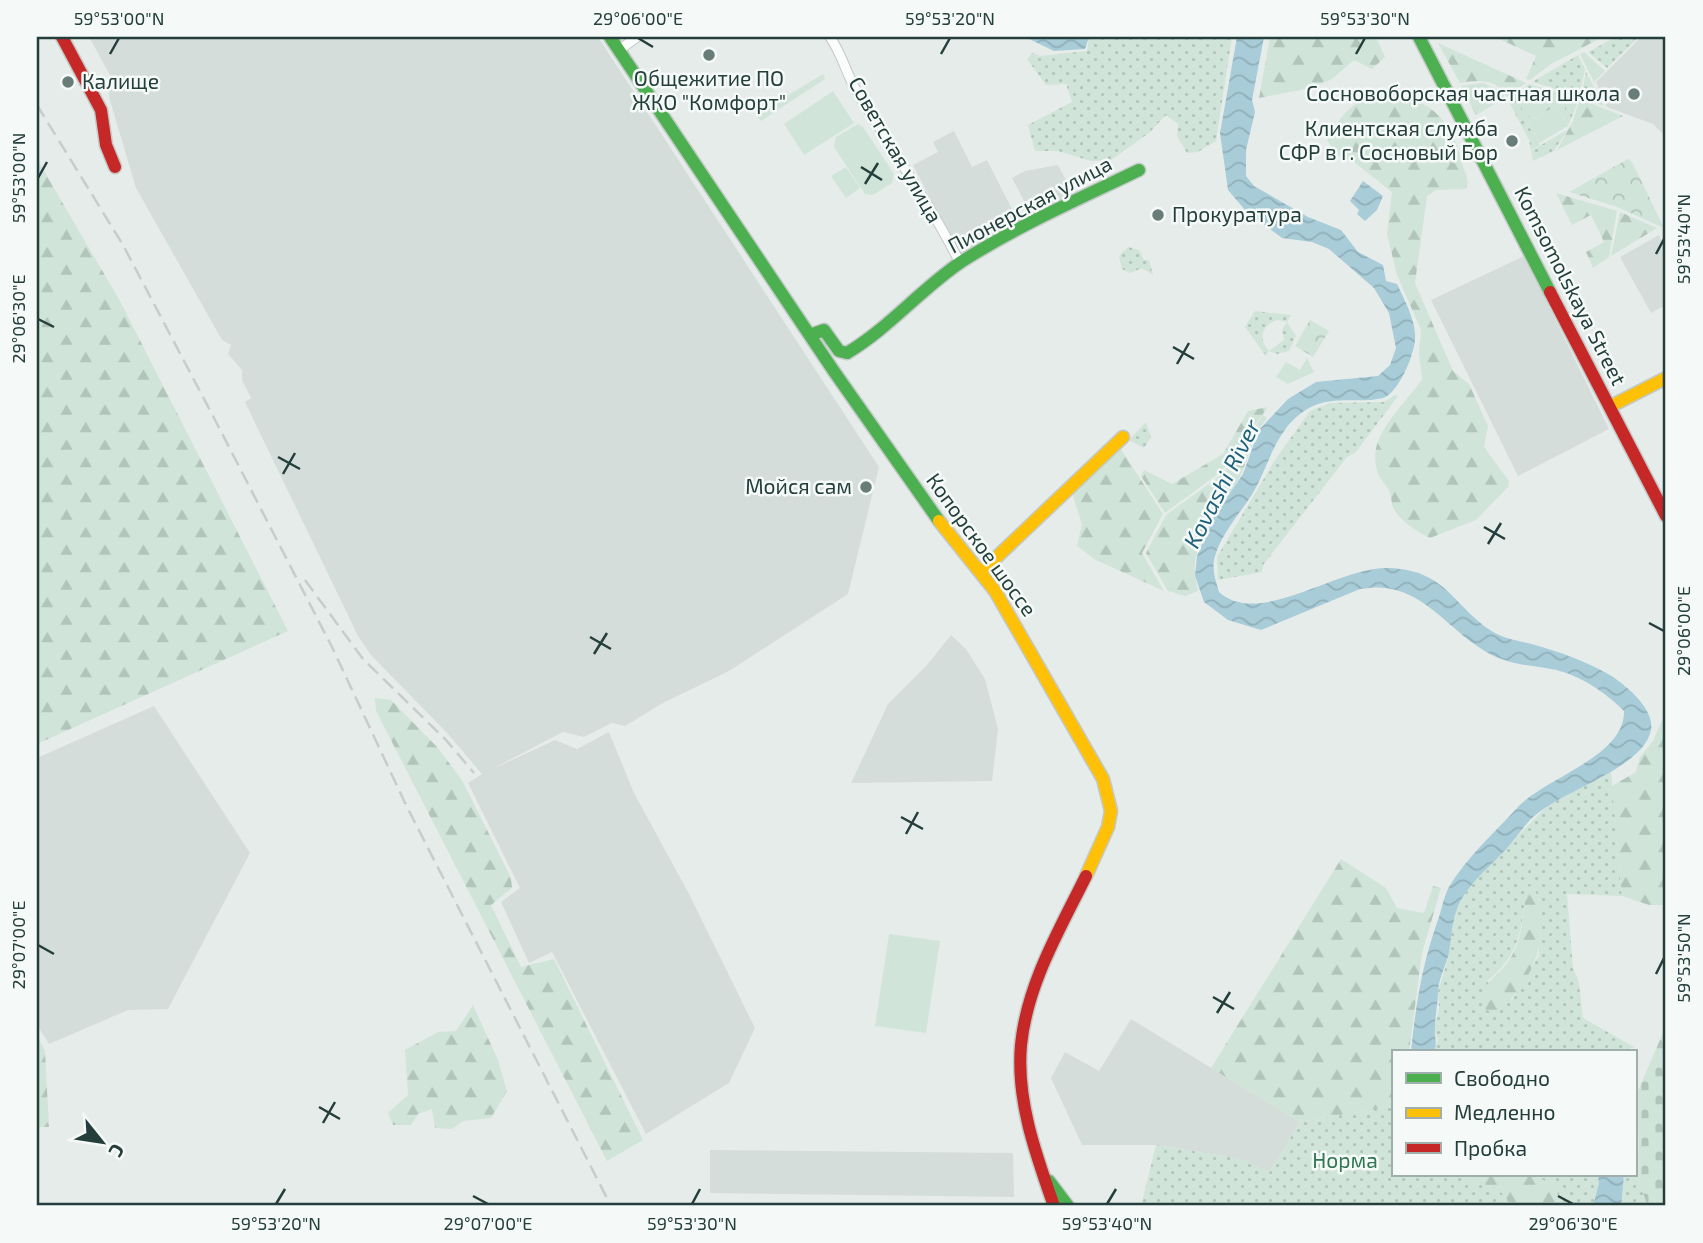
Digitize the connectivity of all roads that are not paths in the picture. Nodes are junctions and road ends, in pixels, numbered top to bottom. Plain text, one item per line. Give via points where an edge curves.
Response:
1 (62, 37) edge
2 (610, 37) edge
3 (637, 37) edge
4 (830, 37) edge
5 (1419, 37) edge
6 (619, 50) junction
7 (115, 167) dead end
8 (1139, 170) dead end
9 (960, 263) junction
10 (810, 335) junction
11 (1666, 377) edge
12 (1611, 406) junction
13 (1123, 437) dead end
14 (1666, 516) edge
15 (981, 572) junction
16 (1041, 1171) junction
17 (1054, 1206) edge
18 (1068, 1206) edge

1 - 7 main road via 101,110
2 - 6 main road, Копорское шоссе
3 - 6 street
4 - 9 street, Советская улица via 855,88 906,166
5 - 12 main road, Komsomolskaya Street
6 - 10 main road, Копорское шоссе
8 - 9 main road, Пионерская улица via 1037,219
9 - 10 main road, Пионерская улица via 847,353 839,351 824,330
10 - 15 main road, Копорское шоссе via 945,530
11 - 12 main road
12 - 14 main road, Komsomolskaya Street
13 - 15 main road
15 - 16 main road, Копорское шоссе via 1099,770 1111,811 1101,845 1030,998 1025,1022 1023,1088
16 - 17 main road, Копорское шоссе
16 - 18 main road

